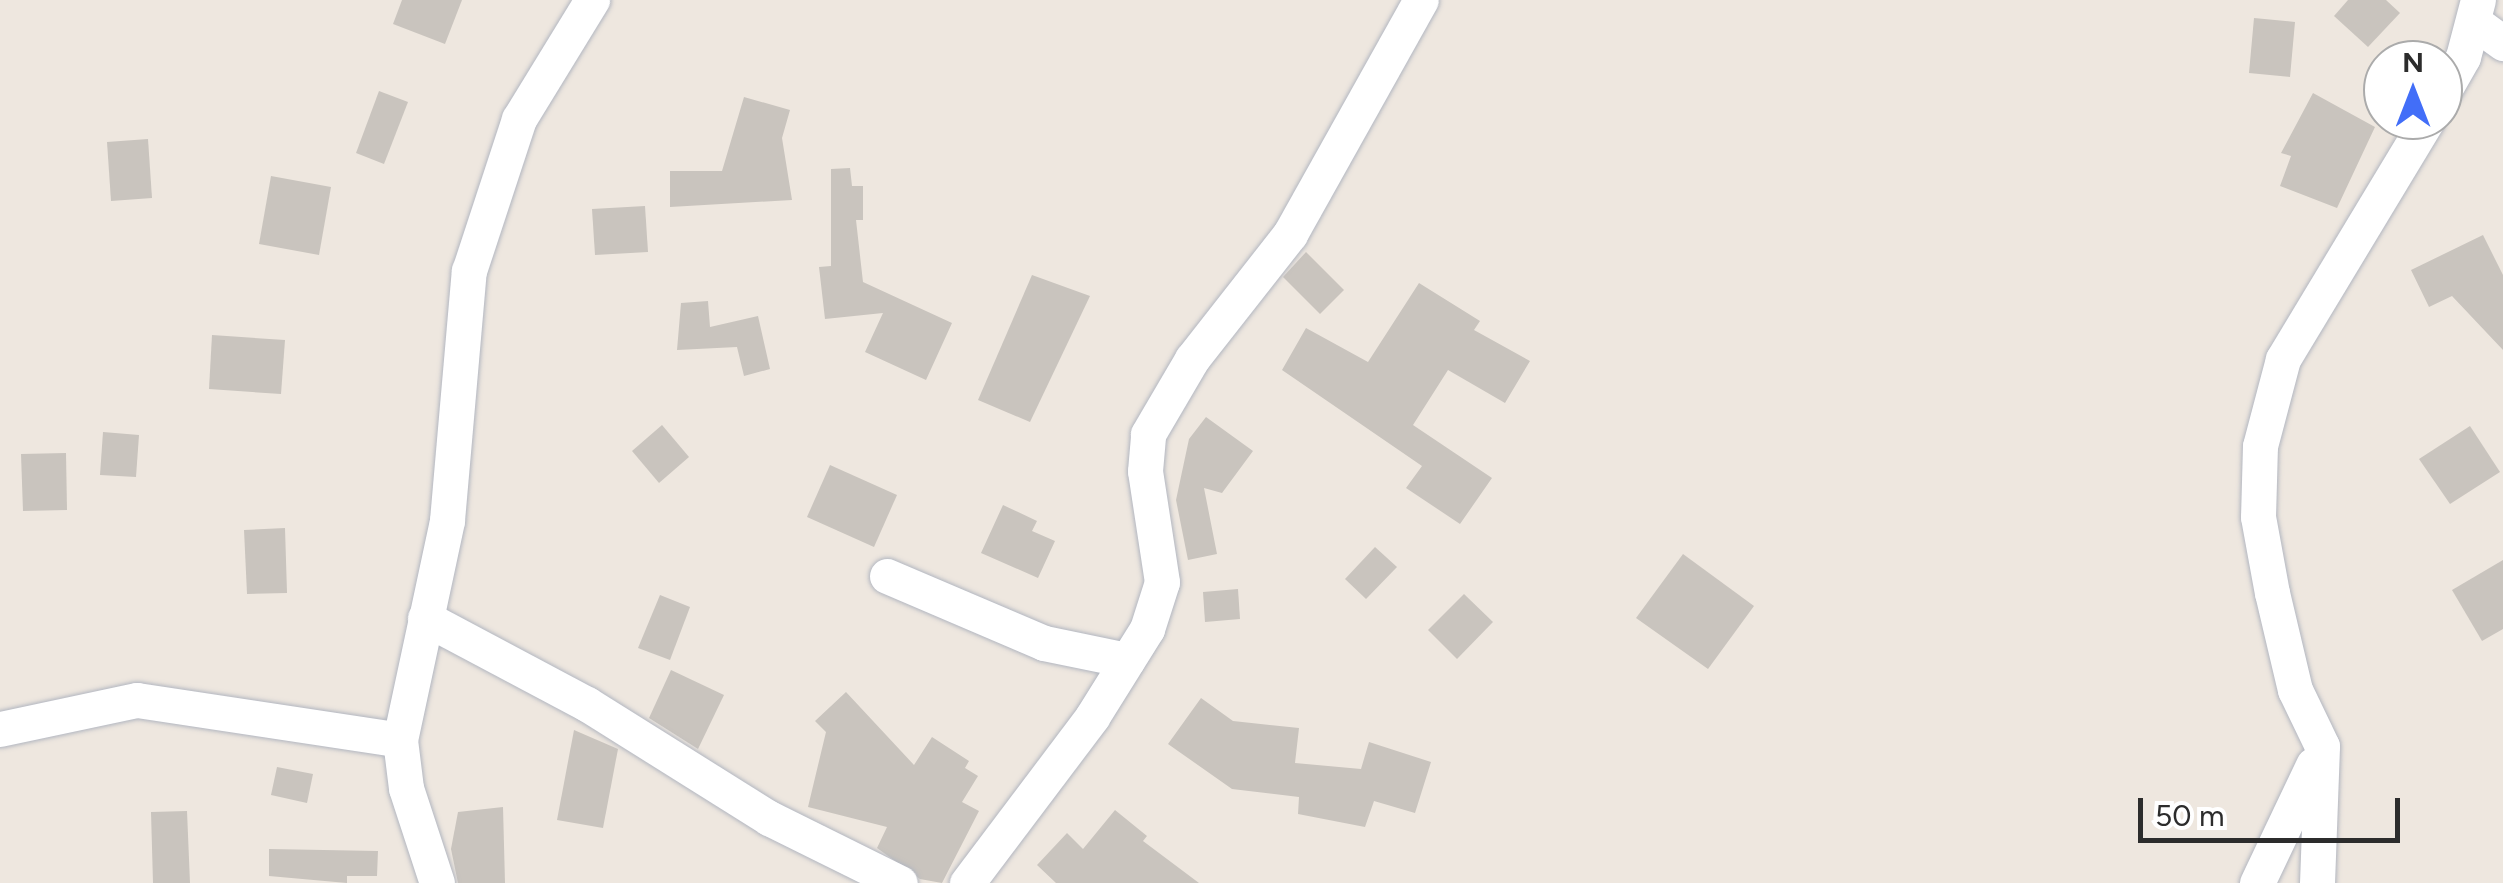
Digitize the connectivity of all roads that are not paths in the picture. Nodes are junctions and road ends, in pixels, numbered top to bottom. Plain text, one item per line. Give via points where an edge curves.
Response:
1 (592, 0) edge
2 (1421, 0) edge
3 (2476, 11) edge
4 (2463, 43) edge
5 (2503, 43) edge
6 (2415, 140) edge
7 (887, 576) dead end
8 (426, 618) junction
9 (1127, 660) junction
10 (0, 730) edge
11 (400, 740) junction
12 (2322, 746) junction
13 (437, 883) edge
14 (900, 883) edge
15 (966, 883) edge
16 (2257, 883) edge
17 (2317, 883) edge

1 - 8 street via 519,119 469,272 462,421
2 - 9 street via 1290,234 1192,359 1148,434 1145,471 1162,582
3 - 4 street
3 - 5 street
6 - 12 street via 2283,359 2260,446 2258,518 2272,593 2296,690
7 - 9 street via 1044,643
8 - 11 street
8 - 14 street via 601,712 769,818
9 - 15 street
10 - 11 street via 138,700
11 - 13 street via 406,788
12 - 16 street
12 - 17 street

